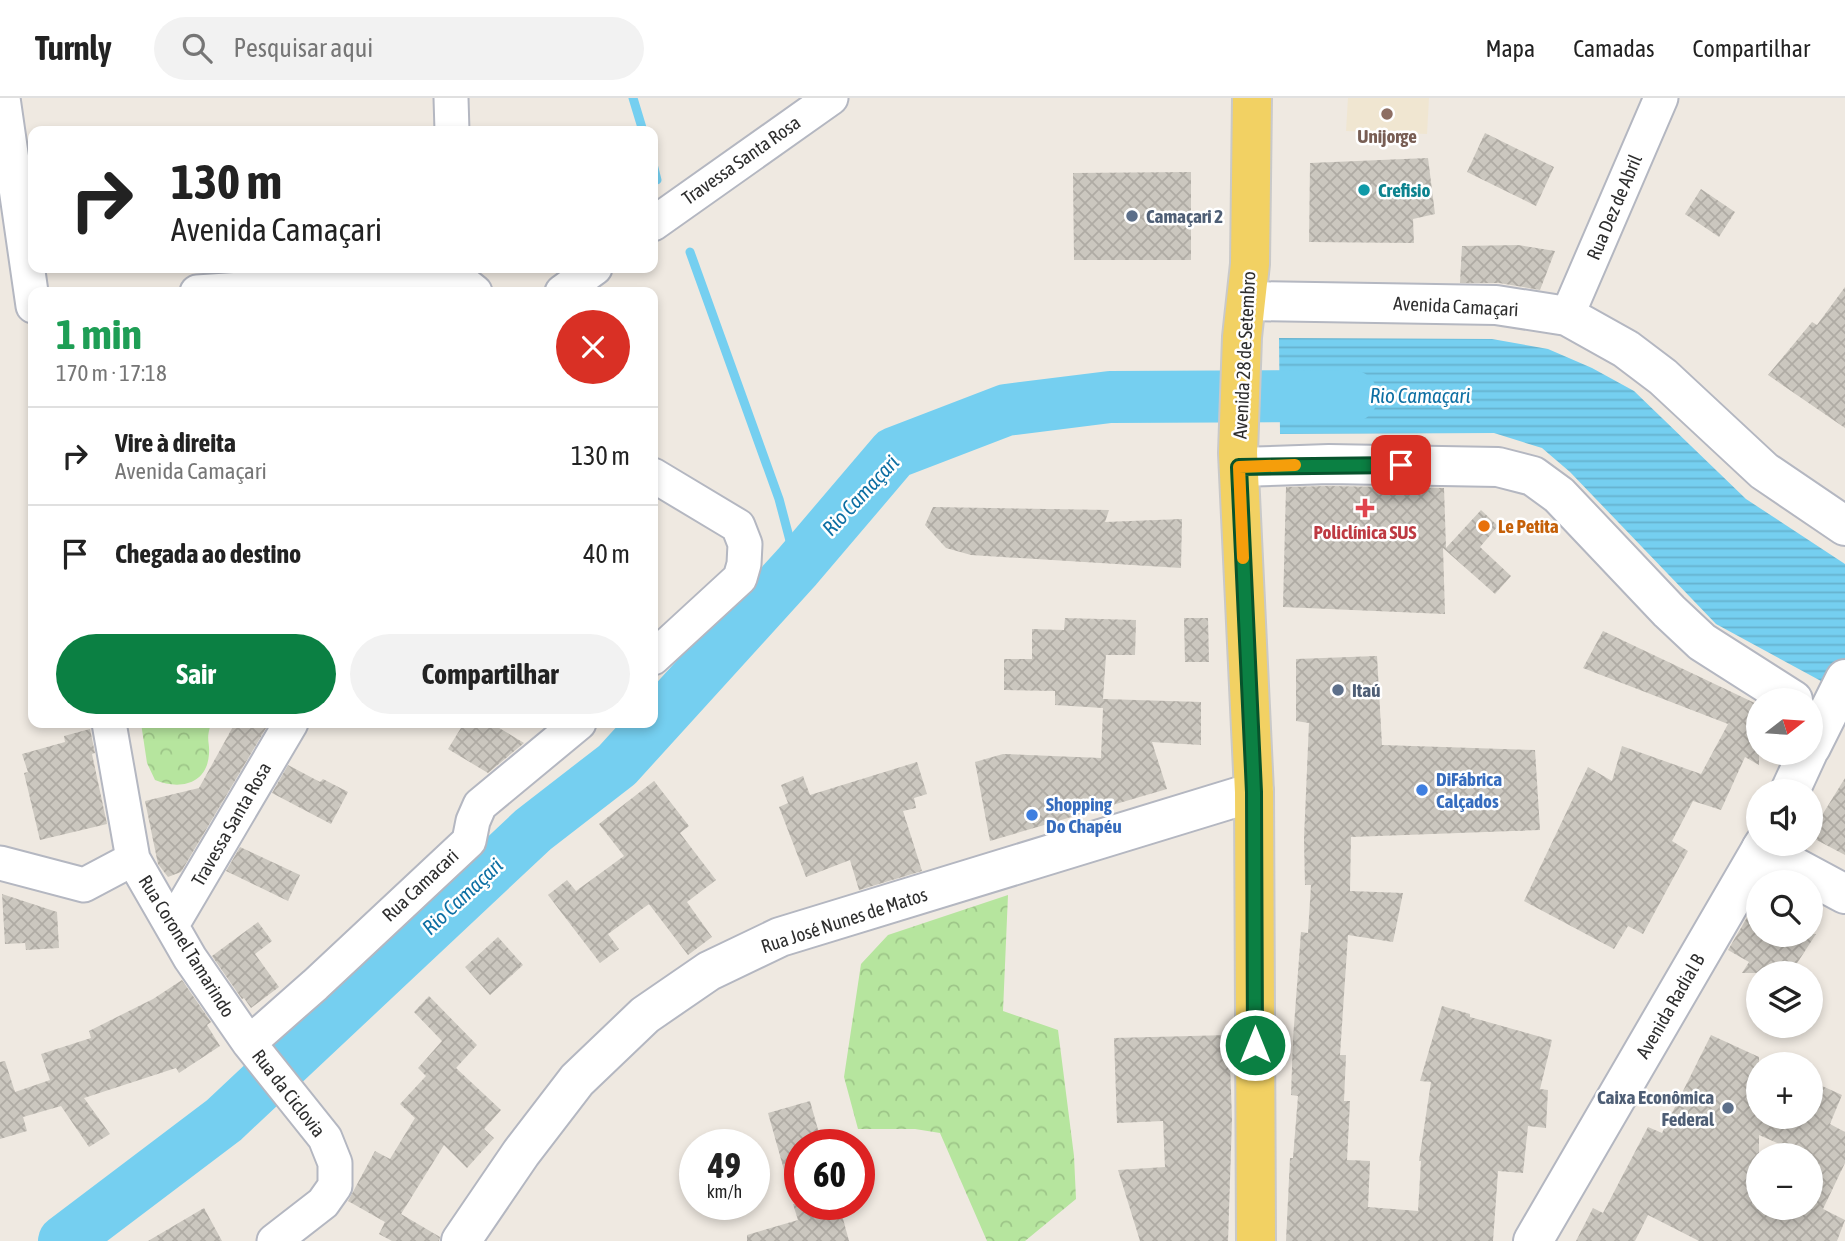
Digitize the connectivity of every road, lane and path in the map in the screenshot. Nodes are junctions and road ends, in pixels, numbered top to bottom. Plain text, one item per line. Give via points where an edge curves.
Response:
1 (3, 98) edge
2 (451, 98) edge
3 (831, 98) edge
4 (1252, 98) edge
5 (1661, 98) edge
6 (452, 126) edge
7 (658, 219) edge
8 (13, 261) edge
9 (588, 273) edge
10 (461, 278) edge
11 (291, 287) edge
12 (569, 287) edge
13 (28, 293) edge
14 (1567, 316) junction
15 (1245, 319) junction
16 (1239, 453) junction
17 (658, 478) edge
18 (1845, 526) edge
19 (658, 653) edge
20 (1783, 688) edge
21 (110, 728) edge
22 (288, 728) edge
23 (573, 728) edge
24 (1254, 792) junction
25 (1757, 856) edge
26 (1780, 856) edge
27 (133, 859) junction
28 (0, 863) edge
29 (1845, 894) edge
30 (172, 925) junction
31 (255, 1049) junction
32 (274, 1241) edge
33 (461, 1241) edge
34 (1256, 1241) edge
35 (1533, 1241) edge

1 - 8 street
2 - 6 street
3 - 7 street, Travessa Santa Rosa
4 - 15 main road, Avenida 28 de Setembro
5 - 14 street, Rua Dez de Abril
8 - 13 street
9 - 12 street
10 - 11 street
14 - 15 street, Avenida Camaçari via 1496,305
14 - 18 street, Avenida Camaçari via 1626,349 1663,377 1764,471
15 - 16 main road, Avenida 28 de Setembro
16 - 20 street via 1329,464 1498,467 1532,476 1559,495 1702,642
16 - 24 main road, Avenida 28 de Setembro
17 - 19 street via 738,526 745,544 740,578
21 - 27 street, Rua Coronel Tamarindo
22 - 30 street, Travessa Santa Rosa
23 - 31 street, Rua Camacari via 480,806 469,841 315,985
24 - 33 street, Rua José Nunes de Matos via 780,937 709,971 645,1015 577,1080
24 - 34 main road, Avenida 28 de Setembro
25 - 35 street, Avenida Radial B
26 - 29 street
27 - 28 street via 84,885
27 - 30 street, Rua Coronel Tamarindo
30 - 31 street, Rua Coronel Tamarindo
31 - 32 street, Rua da Ciclovia via 326,1138 335,1163 335,1186 323,1203

